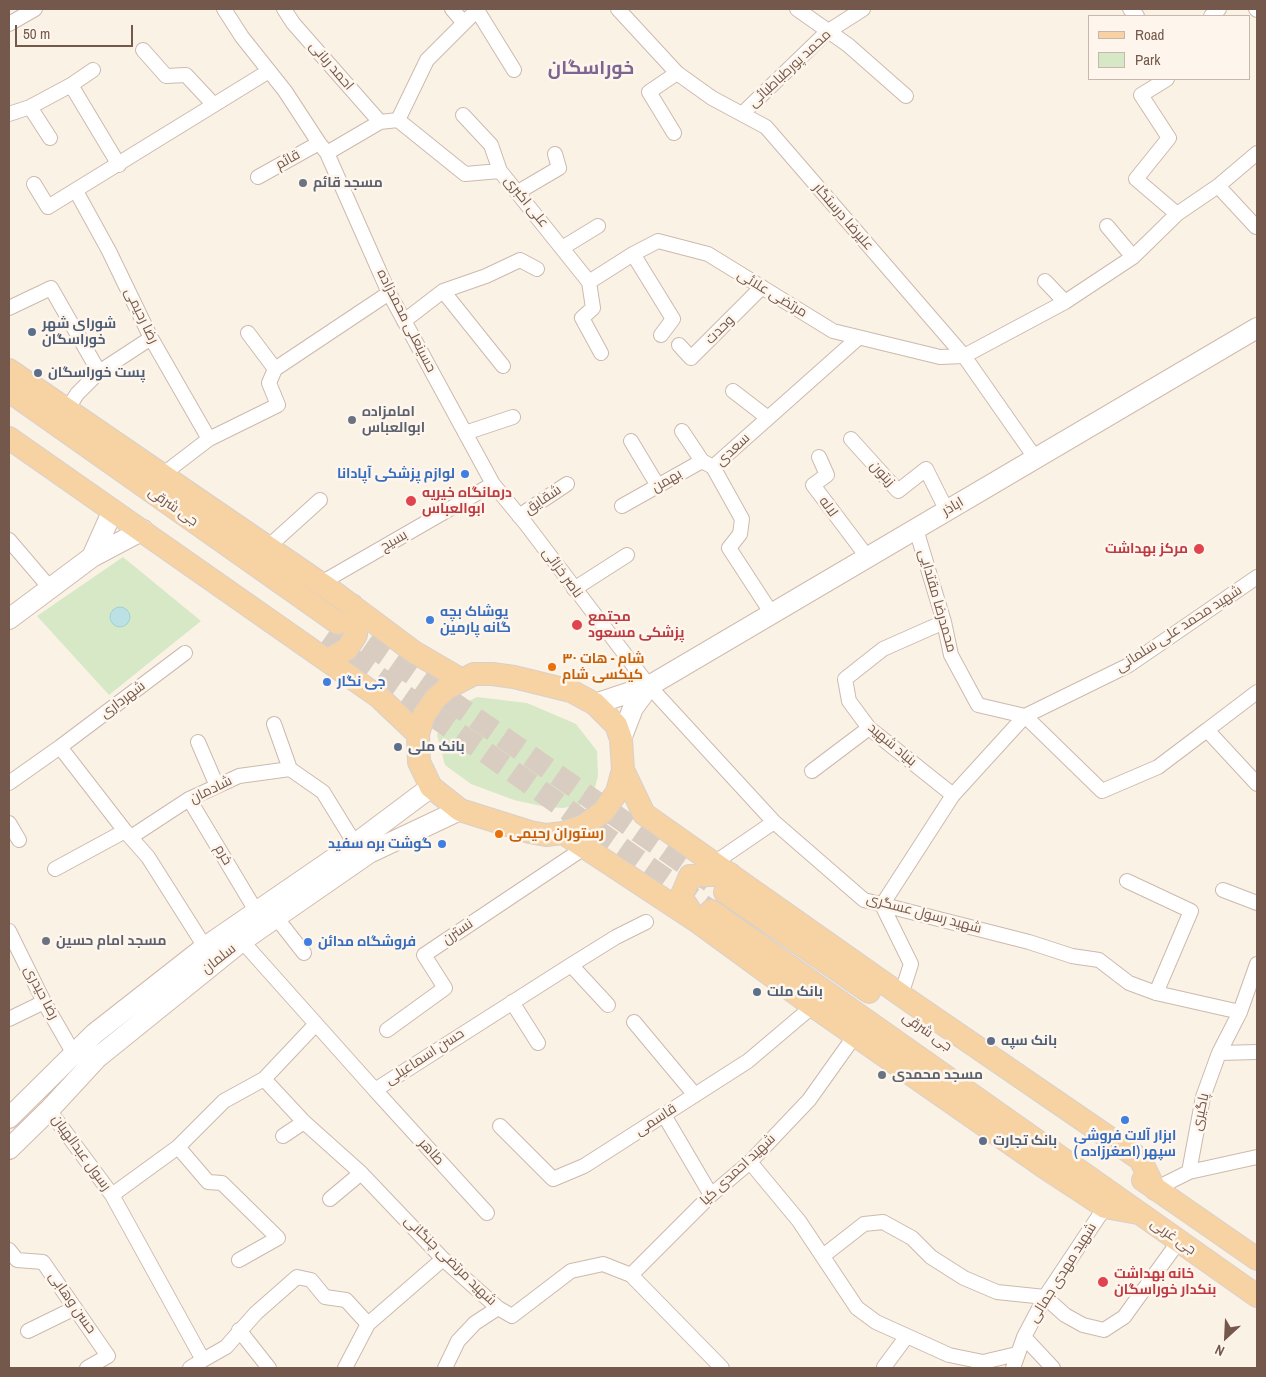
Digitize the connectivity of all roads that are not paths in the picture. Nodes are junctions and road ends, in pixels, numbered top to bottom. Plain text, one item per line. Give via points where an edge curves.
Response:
1 (35, 9) edge
2 (224, 9) edge
3 (284, 9) edge
4 (452, 9) edge
5 (478, 9) edge
6 (618, 9) edge
7 (797, 9) edge
8 (863, 9) edge
9 (464, 23) junction
10 (9, 24) edge
11 (827, 32) junction
12 (143, 50) dead end
13 (93, 70) dead end
14 (514, 70) dead end
15 (269, 71) junction
16 (677, 73) junction
17 (1165, 80) edge
18 (70, 85) junction
19 (906, 96) dead end
20 (214, 105) junction
21 (30, 107) junction
22 (9, 114) edge
23 (743, 114) junction
24 (463, 115) dead end
25 (398, 120) junction
26 (380, 122) junction
27 (674, 132) dead end
28 (50, 138) dead end
29 (323, 148) junction
30 (1257, 153) edge
31 (555, 154) dead end
32 (118, 165) junction
33 (500, 171) junction
34 (258, 177) dead end
35 (34, 184) dead end
36 (1218, 186) junction
37 (76, 192) junction
38 (518, 192) junction
39 (1177, 214) junction
40 (598, 226) dead end
41 (1107, 226) dead end
42 (1256, 226) dead end
43 (562, 248) junction
44 (633, 254) junction
45 (1133, 257) junction
46 (537, 269) dead end
47 (1046, 281) dead end
48 (589, 282) junction
49 (762, 287) junction
50 (443, 291) junction
51 (389, 293) junction
52 (1065, 302) junction
53 (9, 308) edge
54 (404, 321) junction
55 (1257, 328) edge
56 (248, 333) dead end
57 (661, 335) dead end
58 (151, 338) junction
59 (857, 339) junction
60 (679, 345) dead end
61 (601, 353) dead end
62 (964, 356) junction
63 (503, 366) dead end
64 (275, 369) junction
65 (9, 370) edge
66 (99, 372) junction
67 (9, 391) edge
68 (733, 391) dead end
69 (67, 410) junction
70 (513, 417) dead end
71 (768, 418) junction
72 (9, 424) edge
73 (682, 431) dead end
74 (465, 433) junction
75 (9, 438) edge
76 (209, 439) junction
77 (851, 440) dead end
78 (631, 441) dead end
79 (819, 457) dead end
80 (1036, 459) junction
81 (707, 464) junction
82 (162, 475) junction
83 (493, 484) junction
84 (567, 484) dead end
85 (658, 486) junction
86 (320, 500) dead end
87 (622, 506) dead end
88 (113, 510) junction
89 (947, 511) junction
90 (519, 516) junction
91 (916, 529) junction
92 (144, 530) junction
93 (9, 540) edge
94 (268, 548) junction
95 (627, 555) dead end
96 (92, 557) junction
97 (868, 558) junction
98 (1257, 578) edge
99 (321, 583) junction
100 (50, 588) junction
101 (574, 589) junction
102 (772, 614) junction
103 (9, 619) edge
104 (944, 622) junction
105 (335, 632) junction
106 (185, 653) dead end
107 (462, 680) junction
108 (649, 686) junction
109 (1257, 692) edge
110 (595, 704) junction
111 (1024, 716) junction
112 (274, 724) dead end
113 (869, 728) junction
114 (1207, 730) junction
115 (418, 734) junction
116 (621, 739) junction
117 (198, 742) dead end
118 (60, 747) junction
119 (290, 770) junction
120 (624, 770) junction
121 (812, 771) dead end
122 (9, 783) edge
123 (1257, 784) edge
124 (217, 786) junction
125 (431, 787) junction
126 (953, 795) junction
127 (189, 800) junction
128 (460, 810) junction
129 (774, 822) junction
130 (9, 823) edge
131 (563, 833) junction
132 (128, 834) junction
133 (19, 840) dead end
134 (355, 844) junction
135 (584, 848) junction
136 (56, 869) dead end
137 (723, 876) junction
138 (1127, 881) dead end
139 (1223, 890) dead end
140 (1257, 904) edge
141 (882, 905) junction
142 (266, 914) junction
143 (705, 916) junction
144 (646, 922) dead end
145 (9, 931) edge
146 (242, 941) junction
147 (205, 946) junction
148 (304, 953) dead end
149 (1257, 964) edge
150 (571, 965) junction
151 (1156, 992) junction
152 (901, 995) junction
153 (44, 1002) junction
154 (512, 1002) junction
155 (608, 1005) dead end
156 (813, 1006) junction
157 (1240, 1012) junction
158 (9, 1019) edge
159 (634, 1022) dead end
160 (315, 1025) junction
161 (387, 1030) dead end
162 (856, 1034) junction
163 (538, 1043) dead end
164 (1257, 1052) edge
165 (1219, 1053) junction
166 (74, 1054) junction
167 (264, 1079) junction
168 (374, 1090) junction
169 (695, 1095) junction
170 (49, 1110) junction
171 (664, 1115) junction
172 (9, 1118) edge
173 (304, 1122) junction
174 (500, 1126) dead end
175 (283, 1136) dead end
176 (178, 1147) junction
177 (9, 1149) edge
178 (1257, 1157) edge
179 (750, 1162) junction
180 (361, 1172) junction
181 (1189, 1172) junction
182 (1155, 1189) junction
183 (711, 1195) junction
184 (112, 1196) junction
185 (330, 1199) dead end
186 (1105, 1207) junction
187 (1138, 1212) junction
188 (487, 1213) dead end
189 (1179, 1241) junction
190 (9, 1250) edge
191 (824, 1256) junction
192 (443, 1259) junction
193 (1257, 1259) edge
194 (239, 1260) dead end
195 (631, 1275) junction
196 (1257, 1296) edge
197 (1045, 1297) junction
198 (75, 1308) junction
199 (498, 1308) junction
200 (368, 1324) junction
201 (239, 1330) junction
202 (28, 1331) dead end
203 (907, 1336) junction
204 (1024, 1336) junction
205 (1017, 1354) junction
206 (203, 1360) junction
207 (884, 1367) dead end
208 (87, 1368) edge
209 (190, 1368) edge
210 (269, 1368) edge
211 (345, 1368) edge
212 (445, 1368) edge
213 (722, 1368) edge
214 (1013, 1368) edge
215 (1053, 1368) edge

1 - 10 street
2 - 15 street, حسینعلی محمدزاده
3 - 26 street, احمد ربانی
4 - 9 street
5 - 9 street
5 - 14 street
6 - 16 street, علیرضا درستگار
7 - 11 street
8 - 11 street, محمد پورطباطبائی
9 - 25 street via 427,60
11 - 19 street
11 - 23 street, محمد پورطباطبائی
12 - 20 street via 166,76 186,75
13 - 18 street
15 - 20 street
15 - 29 street, حسینعلی محمدزاده
16 - 23 street, علیرضا درستگار via 712,98
16 - 27 street via 649,92
17 - 39 street via 1141,95 1169,138 1136,179
18 - 21 street
18 - 32 street
20 - 32 street
21 - 22 street
21 - 28 street
23 - 62 street, علیرضا درستگار via 766,127
24 - 33 street via 491,145
25 - 26 street
25 - 33 street, علی اکبری via 465,174
26 - 29 street, قائم
29 - 34 street, قائم
29 - 51 street, حسینعلی محمدزاده
30 - 36 street
31 - 38 street via 559,168
32 - 37 street
33 - 38 street, علی اکبری
35 - 37 street via 48,207
36 - 39 street
36 - 42 street
37 - 58 street, رضا رحیمی
38 - 43 street, علی اکبری
39 - 45 street
40 - 43 street
41 - 45 street
43 - 48 street, علی اکبری
44 - 48 street, مرتضی علائی
44 - 49 street, مرتضی علائی via 658,241 708,254
44 - 57 street via 673,319
45 - 52 street
46 - 50 street via 520,260
47 - 52 street
48 - 61 street via 593,308 582,318
49 - 59 street, مرتضی علائی via 833,331
49 - 60 street, وحدت via 691,358
50 - 54 street
50 - 63 street
51 - 54 street, حسینعلی محمدزاده
51 - 64 street
52 - 62 street
53 - 66 street via 51,288
54 - 74 street, حسینعلی محمدزاده
55 - 80 main road, اباذر
56 - 64 street
58 - 66 street
58 - 76 street, رضا رحیمی
59 - 62 street, مرتضی علائی via 940,357
59 - 71 street, سعدی
62 - 80 street, علیرضا درستگار
64 - 76 street via 269,383 278,405
65 - 69 main road
66 - 69 street via 77,394
67 - 105 main road, جی شرقی
68 - 71 street
69 - 82 main road
70 - 74 street
71 - 81 street, سعدی
72 - 105 main road, جی شرقی
73 - 81 street
74 - 83 street, حسینعلی محمدزاده
75 - 88 main road
76 - 82 street
77 - 89 street, زیتون via 898,491 926,469
78 - 85 street
79 - 97 street, لاله via 827,475 813,485
80 - 89 main road, اباذر
81 - 85 street, بهمن
81 - 102 street, سعدی via 742,519 740,534 729,548
82 - 94 main road
83 - 90 street, ناصر خزائی
83 - 99 street, بسیج
84 - 90 street, شقایق
85 - 87 street, بهمن
86 - 94 street
88 - 92 main road
88 - 96 main road
89 - 91 main road, اباذر
90 - 101 street, ناصر خزائی
91 - 97 main road, اباذر
91 - 104 street, محمدرضا مقتدایی
92 - 96 main road
92 - 105 main road
93 - 100 street
94 - 99 main road
95 - 101 street
96 - 100 main road
97 - 102 main road, اباذر
98 - 111 street, شهید محمد علی سلمانی via 1129,665
99 - 105 main road
100 - 103 main road
101 - 108 street, ناصر خزائی
102 - 108 main road, اباذر
104 - 111 street, محمدرضا مقتدایی via 951,655 978,705
104 - 113 street, بنیاد شهید via 883,650 845,679 849,701
105 - 107 main road via 414,652
105 - 115 main road via 379,697
106 - 118 street, شهرداری
107 - 110 main road via 474,674 514,677 571,691
107 - 115 main road via 435,700 424,716
108 - 110 main road, اباذر
108 - 116 main road, اباذر via 633,708
108 - 129 street, شهید رسول عسگری
109 - 114 street
110 - 116 main road via 616,725
111 - 114 street via 1102,791 1158,767
111 - 126 street, شهید محمد علی سلمانی
112 - 119 street
113 - 121 street
113 - 126 street, بنیاد شهید
114 - 123 street
115 - 125 main road via 419,762
116 - 120 main road
117 - 124 street
118 - 122 street, شهرداری
118 - 132 street
119 - 124 street, شادمان via 239,776
119 - 134 street via 323,792
120 - 131 main road via 617,792 604,811 585,825
120 - 137 main road via 644,814
124 - 127 street, شادمان
125 - 128 main road
125 - 134 main road, سلمان
126 - 141 street, شهید محمد علی سلمانی
127 - 132 street, شادمان
127 - 142 street, خرم
128 - 131 main road via 530,832 546,835
128 - 142 main road, سلمان via 369,853
129 - 137 street
129 - 141 street, شهید رسول عسگری via 864,900
130 - 133 street
131 - 135 main road
132 - 136 street, شادمان
132 - 147 street via 148,857
134 - 142 main road, سلمان
135 - 143 main road
135 - 161 street, نسترن via 424,955 446,988
137 - 143 main road via 690,876 680,897
137 - 152 main road
137 - 182 main road, جی شرقی
138 - 151 street via 1191,911
139 - 140 street
141 - 151 street, شهید رسول عسگری via 1072,956 1099,960 1129,983
141 - 152 street via 911,964
142 - 146 main road, سلمان
142 - 147 main road, سلمان
142 - 148 street, خرم
143 - 156 main road
143 - 187 main road, جی شرقی
144 - 150 street, حسن اسماعیلی
145 - 153 street, رضا حیدری
146 - 160 street, حسن اسماعیلی
146 - 170 main road, سلمان via 97,1058
147 - 166 main road, سلمان via 94,1034
149 - 157 street, پاگیری
150 - 154 street, حسن اسماعیلی
150 - 155 street
151 - 157 street, شهید رسول عسگری
152 - 182 main road via 1140,1159
153 - 158 street
153 - 166 street, رضا حیدری
154 - 163 street
154 - 168 street, حسن اسماعیلی
156 - 162 main road
156 - 169 street, قاسمی via 748,1061
157 - 165 street, پاگیری
159 - 169 street
160 - 167 street
160 - 168 street, حسن اسماعیلی
162 - 179 street, شهید احمدی کیا via 809,1100
162 - 186 main road
164 - 165 street
165 - 181 street, پاگیری via 1203,1097
166 - 172 main road, سلمان
167 - 173 street, شهید مرتضی چنگانی
167 - 176 street via 224,1101
168 - 188 street, طاهر
169 - 171 street, قاسمی
170 - 177 main road, سلمان
170 - 184 street, رسول عبدالهیان
171 - 174 street, قاسمی via 584,1166 553,1179
171 - 183 street
173 - 175 street
173 - 180 street, شهید مرتضی چنگانی
176 - 184 street
176 - 194 street via 208,1182 222,1183 278,1238
178 - 181 street
179 - 183 street, شهید احمدی کیا
179 - 191 street
180 - 185 street
180 - 192 street, شهید مرتضی چنگانی
181 - 182 street
182 - 193 main road
183 - 195 street, شهید احمدی کیا
184 - 206 street, رسول عبدالهیان
186 - 187 main road
186 - 197 street, شهید مهدی جمالی
187 - 189 main road, جی غربی
189 - 196 main road, جی غربی
189 - 197 street via 1124,1317 1104,1330 1065,1316
190 - 198 street, حسن وهابی via 17,1260 43,1262
191 - 197 street via 864,1224 883,1222 912,1238 931,1257 964,1278 997,1292
191 - 203 street via 857,1308 876,1322
192 - 199 street, شهید مرتضی چنگانی
192 - 200 street
195 - 199 street, شهید مرتضی چنگانی via 603,1264 571,1271 512,1316
195 - 213 street, شهید مرتضی چنگانی
197 - 204 street, شهید مهدی جمالی
198 - 202 street
198 - 208 street, حسن وهابی via 108,1356
199 - 212 street via 475,1323 458,1341
200 - 201 street via 346,1300 325,1296 311,1280 297,1276
200 - 211 street
201 - 206 street via 226,1347
201 - 210 street
203 - 205 street via 949,1355 983,1362
203 - 207 street
204 - 205 street, شهید مهدی جمالی
204 - 215 street
205 - 214 street, شهید مهدی جمالی
206 - 209 street

